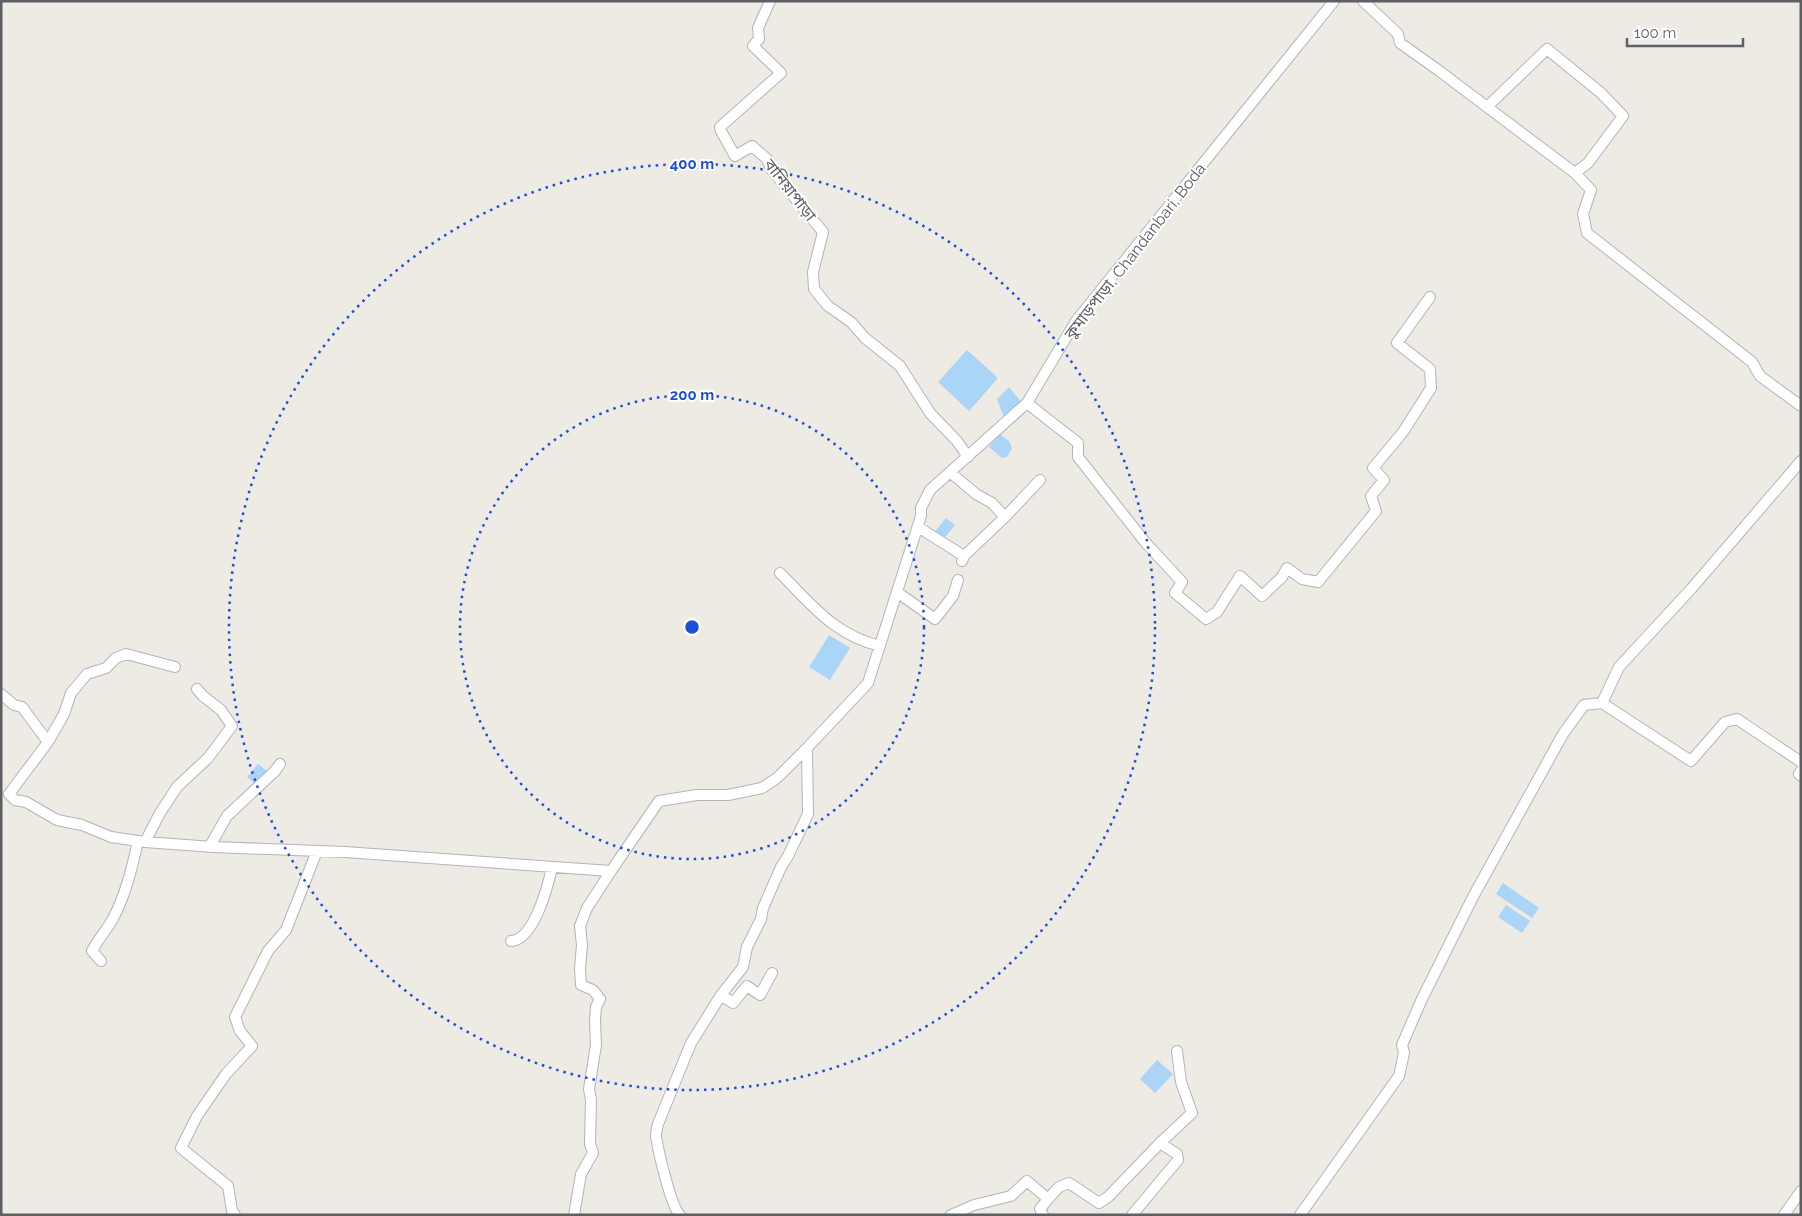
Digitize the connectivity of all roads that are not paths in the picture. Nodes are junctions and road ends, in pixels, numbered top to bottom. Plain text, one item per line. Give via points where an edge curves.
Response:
1 (770, 1) edge
2 (1334, 1) edge
3 (1363, 1) edge
4 (1487, 107) junction
5 (1574, 173) junction
6 (1430, 297) dead end
7 (1027, 402) junction
8 (1801, 406) edge
9 (968, 457) junction
10 (1801, 460) edge
11 (951, 473) junction
12 (1040, 480) dead end
13 (1005, 517) junction
14 (918, 527) junction
15 (780, 573) dead end
16 (958, 580) dead end
17 (897, 592) junction
18 (880, 646) junction
19 (175, 667) dead end
20 (197, 689) dead end
21 (1, 694) edge
22 (1602, 702) junction
23 (48, 742) junction
24 (807, 748) junction
25 (1801, 762) edge
26 (280, 764) dead end
27 (1801, 771) edge
28 (1801, 776) edge
29 (142, 841) junction
30 (210, 846) junction
31 (317, 851) junction
32 (552, 867) junction
33 (611, 872) junction
34 (511, 942) dead end
35 (101, 962) dead end
36 (772, 973) dead end
37 (721, 995) junction
38 (1177, 1051) dead end
39 (1160, 1143) junction
40 (1801, 1191) edge
41 (1048, 1199) junction
42 (235, 1215) edge
43 (574, 1215) edge
44 (680, 1215) edge
45 (951, 1215) edge
46 (1043, 1215) edge
47 (1132, 1215) edge
48 (1300, 1215) edge
49 (1784, 1215) edge

1 - 9 street, বানিয়াপাড়া via 758,28 759,40 754,46 781,73 720,128 721,131 735,156 752,146 767,160 823,232 813,272 814,289 828,306 900,366 930,413
2 - 7 street, কুমাড়পাড়া, Chandanbari, Boda via 1076,321
3 - 4 street via 1398,34 1400,43
4 - 5 street
4 - 5 street via 1547,49 1601,93 1623,116 1588,163
5 - 8 street via 1591,190 1584,214 1587,233 1752,362 1760,376
6 - 7 street via 1397,343 1430,368 1431,388 1403,432 1373,468 1384,480 1371,496 1376,511 1318,582 1302,580 1287,568 1262,596 1240,576 1217,612 1206,619 1175,593 1182,582 1145,542 1078,457 1078,443
7 - 9 street, কুমাড়পাড়া, Chandanbari, Boda
9 - 11 street, কুমাড়পাড়া, Chandanbari, Boda
10 - 22 street via 1692,588 1619,666
11 - 13 street via 976,494 992,502
11 - 14 street, কুমাড়পাড়া, Chandanbari, Boda via 930,490 921,508
12 - 13 street
13 - 14 street via 963,559
14 - 17 street, কুমাড়পাড়া, Chandanbari, Boda
15 - 18 street via 829,623 855,639
16 - 17 street via 953,596 935,619
17 - 18 street, কুমাড়পাড়া, Chandanbari, Boda
18 - 24 street, কুমাড়পাড়া, Chandanbari, Boda via 868,683
19 - 23 street via 126,654 106,668 87,674 71,693 64,714
20 - 29 street via 221,710 232,726 208,758 177,787
21 - 23 street via 14,705 22,707
22 - 25 street via 1692,761 1725,722 1738,719
22 - 48 street via 1584,705 1563,734 1474,895 1422,1001 1402,1045 1404,1053 1399,1076
23 - 29 street via 9,794 57,820 82,825 111,837
24 - 33 street, কুমাড়পাড়া, Chandanbari, Boda via 762,788 728,795 659,801
24 - 37 street via 808,814 781,867 747,948 743,967
26 - 30 street via 227,816
27 - 28 street
29 - 30 street
29 - 35 street via 111,921 92,951
30 - 31 street
31 - 32 street
31 - 42 street via 286,930 268,951 235,1017 240,1031 252,1046 226,1074 197,1116 181,1148 228,1186
32 - 33 street
32 - 34 street via 548,886 527,933 518,941
33 - 43 street, কুমাড়পাড়া, Chandanbari, Boda via 587,908 580,926 581,985 593,990 600,999 596,1007 596,1045 589,1089 593,1153 581,1174
36 - 37 street via 760,995 747,986 732,1003
37 - 44 street via 691,1043 656,1134 670,1196
38 - 39 street via 1181,1082 1192,1113
39 - 41 street via 1099,1203 1069,1183 1059,1187
39 - 47 street via 1177,1154 1178,1160
40 - 49 street
41 - 45 street via 1027,1181 1011,1196 974,1205
41 - 46 street via 1040,1210

